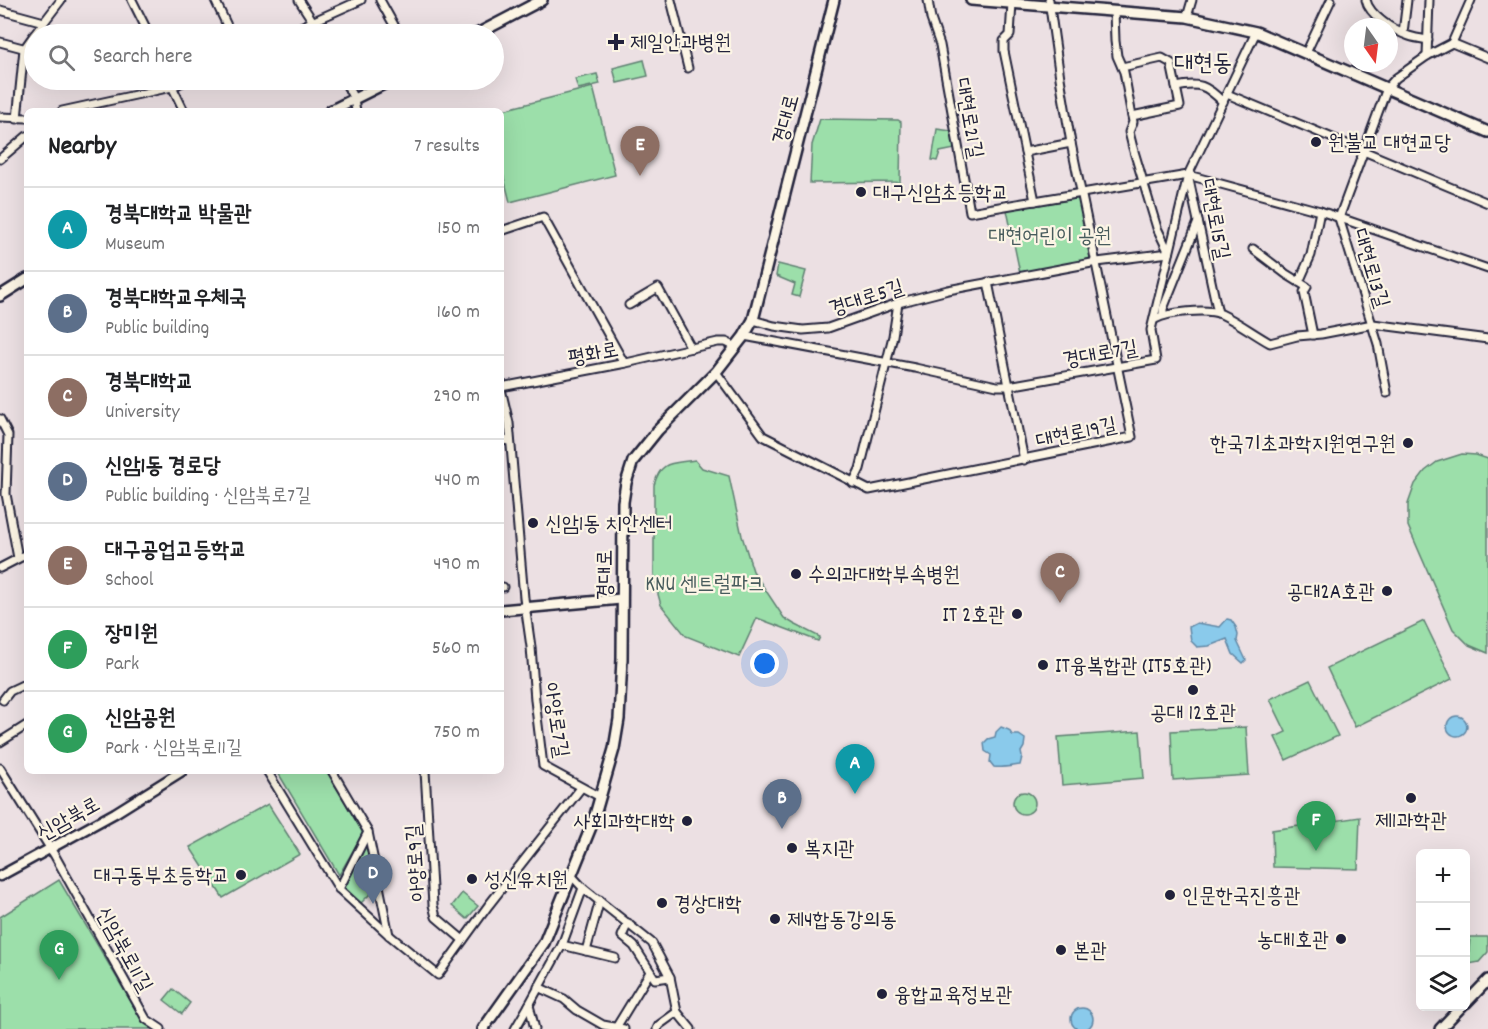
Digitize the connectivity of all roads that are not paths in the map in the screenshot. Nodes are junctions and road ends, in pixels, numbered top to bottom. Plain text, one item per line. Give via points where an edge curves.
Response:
1 (61, 0) edge
2 (132, 0) edge
3 (215, 0) edge
4 (299, 0) edge
5 (361, 0) edge
6 (380, 0) edge
7 (542, 0) edge
8 (671, 0) edge
9 (834, 0) edge
10 (928, 0) edge
11 (972, 0) edge
12 (1192, 0) edge
13 (1331, 0) edge
14 (1366, 0) edge
15 (1407, 0) edge
16 (1429, 0) edge
17 (1472, 0) edge
18 (1012, 3) junction
19 (1049, 3) edge
20 (0, 10) edge
21 (1114, 11) junction
22 (1187, 17) junction
23 (44, 22) joint
24 (314, 22) junction
25 (144, 24) edge
26 (226, 24) edge
27 (309, 24) edge
28 (393, 24) edge
29 (496, 24) edge
30 (1256, 32) junction
31 (1402, 33) junction
32 (1428, 40) junction
33 (0, 42) edge
34 (1452, 43) junction
35 (24, 49) joint
36 (1306, 53) junction
37 (1427, 56) junction
38 (1488, 58) edge
39 (1122, 67) junction
40 (688, 68) dead end
41 (1176, 87) junction
42 (1387, 88) junction
43 (143, 90) edge
44 (174, 90) edge
45 (349, 90) edge
46 (372, 90) edge
47 (1227, 94) junction
48 (354, 99) junction
49 (1223, 102) junction
50 (74, 108) edge
51 (182, 108) edge
52 (336, 108) edge
53 (356, 108) edge
54 (1132, 116) junction
55 (0, 117) edge
56 (24, 118) edge
57 (17, 119) junction
58 (1488, 132) edge
59 (24, 139) edge
60 (1071, 143) junction
61 (1025, 152) junction
62 (1364, 152) junction
63 (0, 159) edge
64 (1188, 175) junction
65 (1144, 182) junction
66 (1083, 194) junction
67 (1035, 201) junction
68 (1488, 203) edge
69 (1320, 211) junction
70 (1339, 218) junction
71 (1198, 222) junction
72 (504, 230) edge
73 (1253, 249) dead end
74 (1169, 253) junction
75 (1098, 262) junction
76 (1488, 268) edge
77 (24, 281) edge
78 (988, 282) junction
79 (1299, 282) junction
80 (0, 296) edge
81 (898, 303) junction
82 (629, 305) dead end
83 (1218, 313) junction
84 (1164, 315) junction
85 (1155, 319) junction
86 (753, 320) junction
87 (1373, 324) junction
88 (1313, 335) junction
89 (744, 336) junction
90 (1488, 339) edge
91 (736, 347) junction
92 (691, 348) junction
93 (624, 363) junction
94 (886, 363) junction
95 (1118, 367) junction
96 (716, 372) junction
97 (1008, 386) junction
98 (504, 387) edge
99 (1387, 393) dead end
100 (504, 401) edge
101 (0, 419) edge
102 (504, 440) edge
103 (510, 441) junction
104 (1024, 460) junction
105 (854, 483) junction
106 (24, 555) edge
107 (18, 558) junction
108 (0, 568) edge
109 (621, 599) junction
110 (526, 609) junction
111 (504, 610) edge
112 (24, 684) edge
113 (3, 700) dead end
114 (24, 727) edge
115 (0, 742) edge
116 (0, 768) edge
117 (177, 774) edge
118 (269, 774) edge
119 (334, 774) edge
120 (425, 774) edge
121 (581, 788) junction
122 (600, 797) junction
123 (368, 831) junction
124 (49, 849) junction
125 (571, 875) junction
126 (0, 876) edge
127 (583, 888) junction
128 (339, 889) junction
129 (600, 900) junction
130 (628, 923) junction
131 (389, 935) junction
132 (463, 940) junction
133 (562, 945) junction
134 (586, 951) junction
135 (615, 958) dead end
136 (650, 972) junction
137 (670, 976) junction
138 (1488, 980) edge
139 (538, 987) junction
140 (1470, 999) edge
141 (529, 1005) junction
142 (1458, 1011) edge
143 (677, 1012) junction
144 (1445, 1027) edge
145 (621, 1028) edge
146 (161, 1029) edge
147 (483, 1029) edge
148 (515, 1029) edge
149 (536, 1029) edge
150 (657, 1029) edge
151 (691, 1029) edge

1 - 23 street
2 - 25 street
3 - 26 street
4 - 24 street
5 - 24 street
6 - 28 street
7 - 29 main road
8 - 40 street
9 - 86 main road, 경대로
10 - 67 street, 대현로21길 via 940,45 970,212
11 - 18 main road
12 - 22 street
13 - 36 street
14 - 31 street via 1374,15
15 - 31 street
16 - 32 street
17 - 34 street
18 - 19 main road
18 - 61 street via 1010,35 1004,41 1004,51
19 - 21 main road
19 - 60 street, 대현로19길
20 - 23 street
21 - 22 main road
21 - 39 street via 1114,41
22 - 30 main road
24 - 27 street
30 - 36 main road
30 - 47 street, 대현로15길
31 - 32 street
32 - 37 street
33 - 35 street
34 - 37 street
34 - 38 street
35 - 57 street
36 - 42 main road
37 - 42 street
39 - 41 street via 1162,58 1171,63
39 - 54 street
41 - 49 street via 1194,83 1210,89
41 - 54 street via 1180,106
42 - 58 main road
42 - 62 street, 대현로13길
43 - 50 street
44 - 51 street
45 - 48 street
46 - 48 main road
47 - 49 street, 대현로15길
47 - 62 street
48 - 52 main road
48 - 53 street
49 - 64 street, 대현로15길
54 - 65 street via 1129,132
55 - 57 street
56 - 57 street
59 - 63 street
60 - 61 street
60 - 66 street, 대현로19길
61 - 67 street
62 - 68 street
62 - 70 street, 대현로13길
64 - 65 street, 대현로21길
64 - 69 street, 대현로21길
64 - 71 street, 대현로15길
64 - 74 street, 경대로7길
65 - 66 street, 대현로21길
65 - 74 street via 1157,228
66 - 67 street, 대현로21길
66 - 75 street, 대현로19길
69 - 70 street, 대현로21길
69 - 79 street via 1311,255
70 - 76 street, 대현로21길
70 - 87 street, 대현로13길
71 - 83 street, 대현로15길
71 - 84 street
72 - 93 street via 543,216
73 - 79 street
74 - 75 street
74 - 85 street, 경대로7길
75 - 78 street, 경대로5길
75 - 95 street, 대현로19길
77 - 80 main road
78 - 81 street, 경대로5길
78 - 97 street
79 - 88 street via 1307,287 1304,292
81 - 86 street, 경대로5길 via 828,328 803,330
81 - 94 street
82 - 92 street via 658,288
83 - 84 street, 경대로7길 via 1183,311
83 - 88 street, 경대로7길 via 1270,343
84 - 85 street, 경대로7길
85 - 95 street, 경대로7길 via 1151,330 1156,360
86 - 89 main road, 경대로
87 - 88 street, 경대로7길
87 - 90 street, 경대로7길
87 - 99 street, 대현로13길
89 - 91 main road, 경대로
89 - 94 street, 경대로7길
91 - 92 street, 평화로 via 718,342
91 - 96 main road, 경대로
92 - 93 street, 평화로
93 - 98 street, 평화로
94 - 97 street, 경대로7길
94 - 105 street
95 - 97 street, 경대로7길
95 - 104 street, 대현로19길 via 1132,437
96 - 105 street, 대현로19길 via 763,436
96 - 109 main road, 경대로 via 657,430 633,461 623,502
97 - 104 street
100 - 103 street, 아양로7길
101 - 107 street via 8,435 6,494
102 - 103 street
103 - 110 street, 아양로7길
104 - 105 street, 대현로19길 via 869,490
106 - 107 street
107 - 108 street
109 - 110 main road
109 - 122 main road, 경대로 via 619,719
110 - 111 main road
110 - 121 street, 아양로7길 via 543,766
112 - 113 street via 10,691
114 - 115 street
116 - 124 street, 신암북로11길
117 - 124 street, 신암북로
118 - 128 street
119 - 123 street
120 - 132 street, 아양로9길 via 433,905 436,917
121 - 122 street
121 - 132 street
122 - 125 main road, 경대로
123 - 128 street
123 - 131 street
124 - 126 street, 신암북로
124 - 146 street, 신암북로11길 via 146,1018
125 - 127 street
125 - 147 main road, 경대로 via 544,943
127 - 129 street
127 - 133 street
128 - 131 street
129 - 130 street
129 - 134 street
130 - 136 street via 622,936 634,946
130 - 137 street via 652,943
131 - 132 street via 438,975
133 - 134 street
133 - 139 street
134 - 135 street
136 - 137 street via 655,979
136 - 145 street
137 - 143 street
138 - 140 main road
139 - 141 street
139 - 145 street via 603,1025
141 - 148 street
141 - 149 street
142 - 144 main road
143 - 150 street
143 - 151 street

